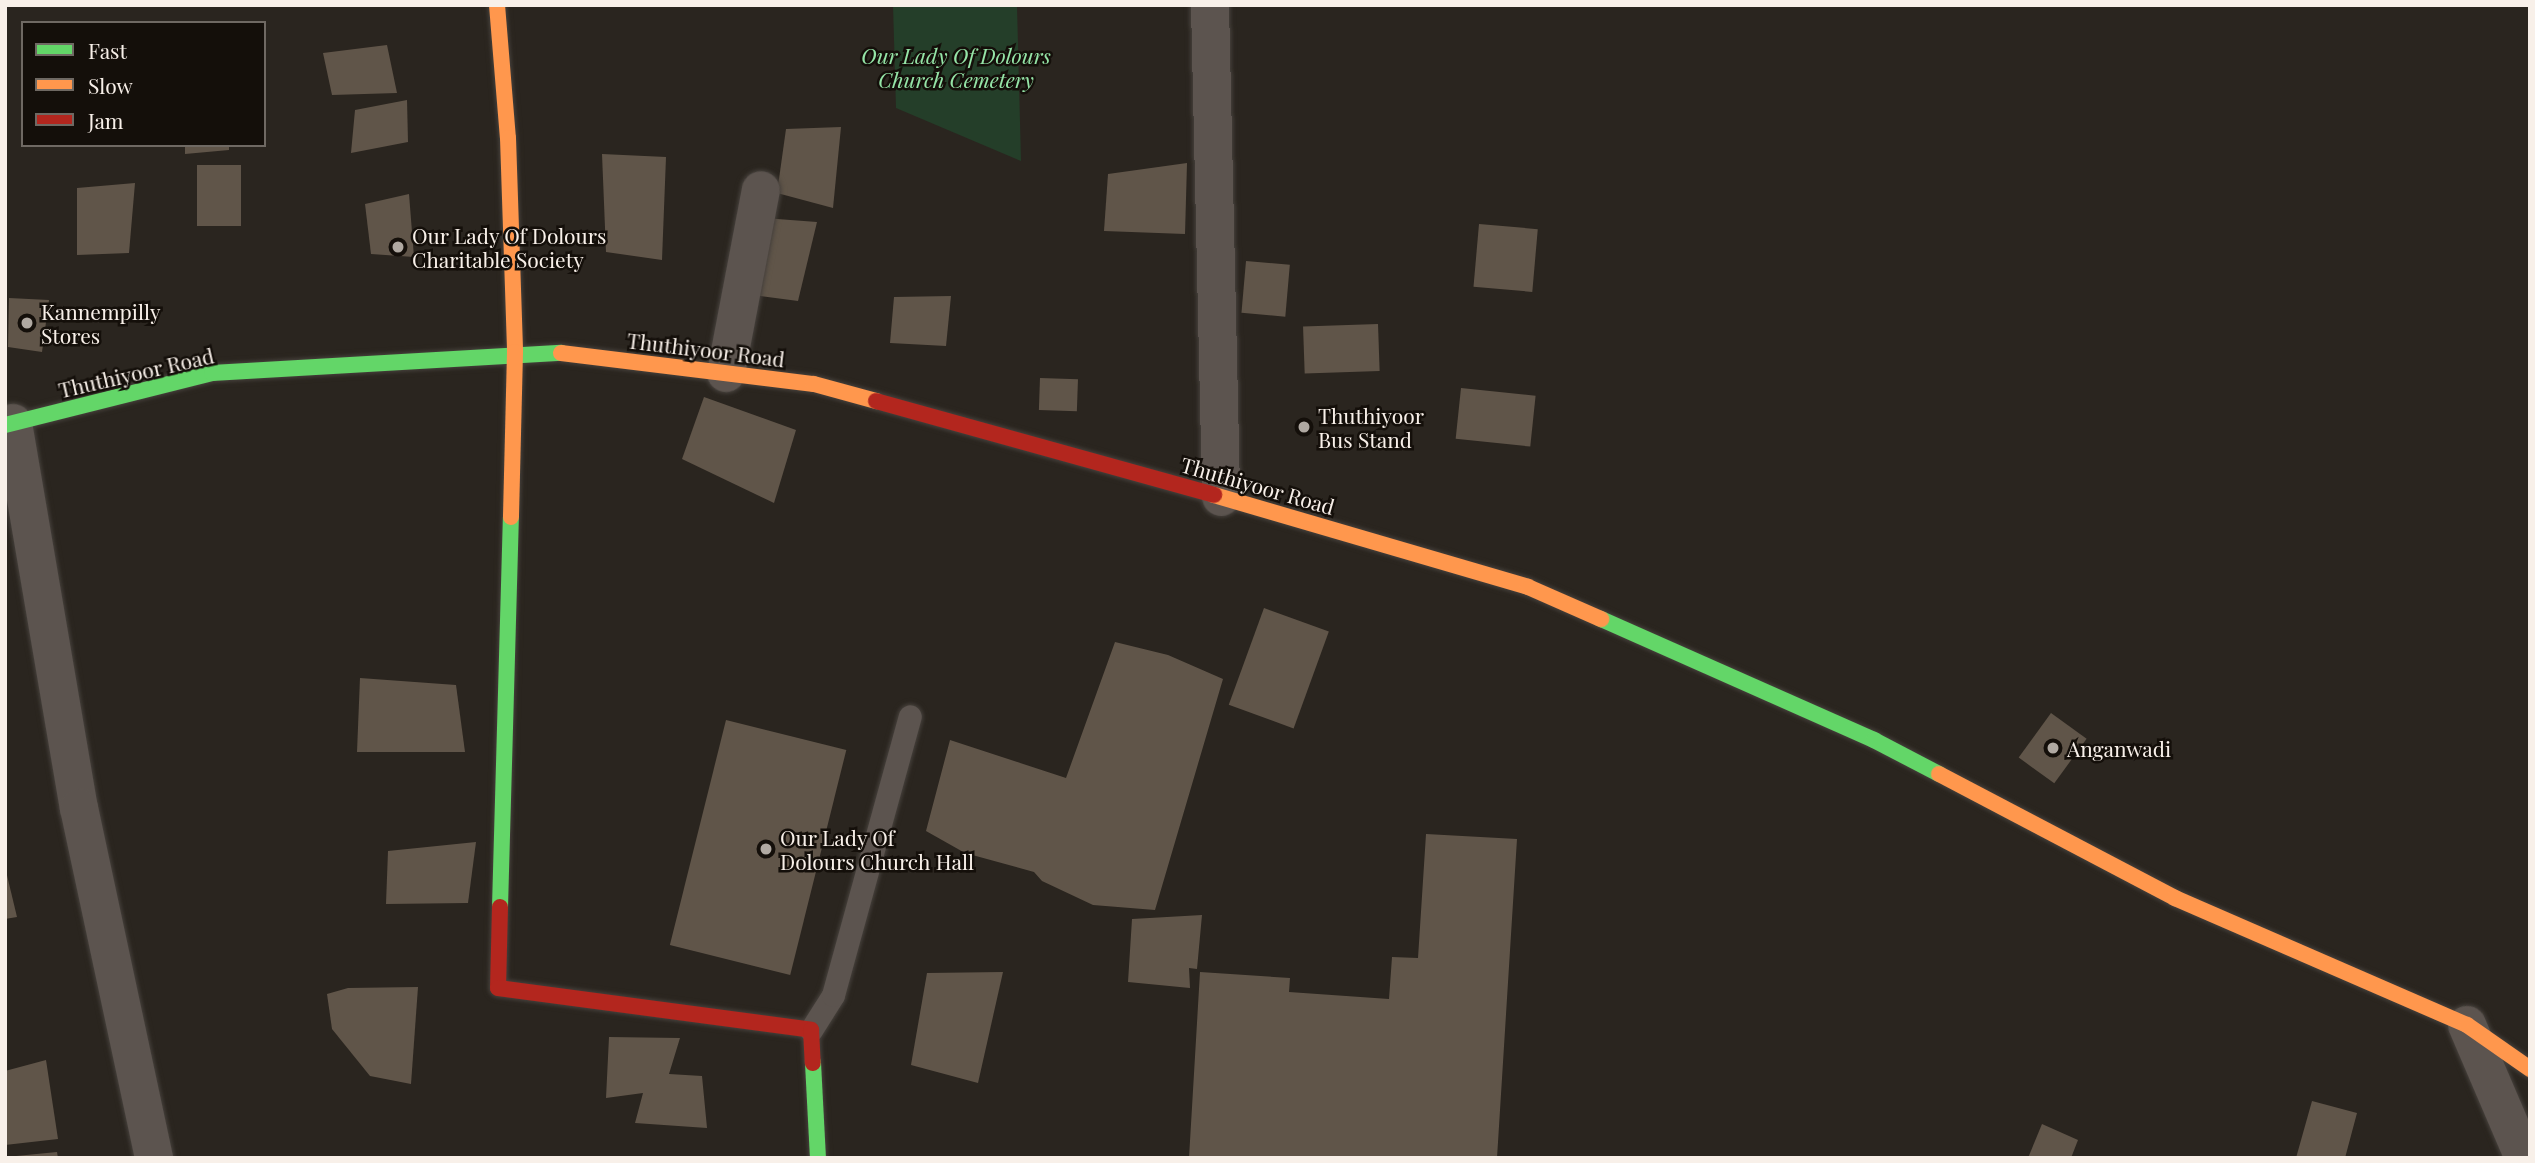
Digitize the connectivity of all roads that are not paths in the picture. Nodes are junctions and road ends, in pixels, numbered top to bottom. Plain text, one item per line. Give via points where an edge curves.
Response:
1 (497, 5) edge
2 (1210, 5) edge
3 (761, 190) dead end
4 (515, 352) junction
5 (726, 373) junction
6 (9, 424) edge
7 (1221, 497) junction
8 (910, 716) dead end
9 (2467, 1025) junction
10 (811, 1030) junction
11 (2530, 1069) edge
12 (154, 1158) edge
13 (818, 1158) edge
14 (2524, 1158) edge

1 - 4 main road via 508,138
2 - 7 street
3 - 5 street
4 - 5 main road, Thuthiyoor Road via 543,351
4 - 6 main road, Thuthiyoor Road via 212,373
4 - 10 main road via 498,988
5 - 7 main road, Thuthiyoor Road via 814,384
6 - 12 street via 79,808
7 - 9 main road, Thuthiyoor Road via 1528,587 1874,740 2175,898
8 - 10 lane via 833,996
9 - 11 main road, Thuthiyoor Road
9 - 14 street
10 - 13 main road

